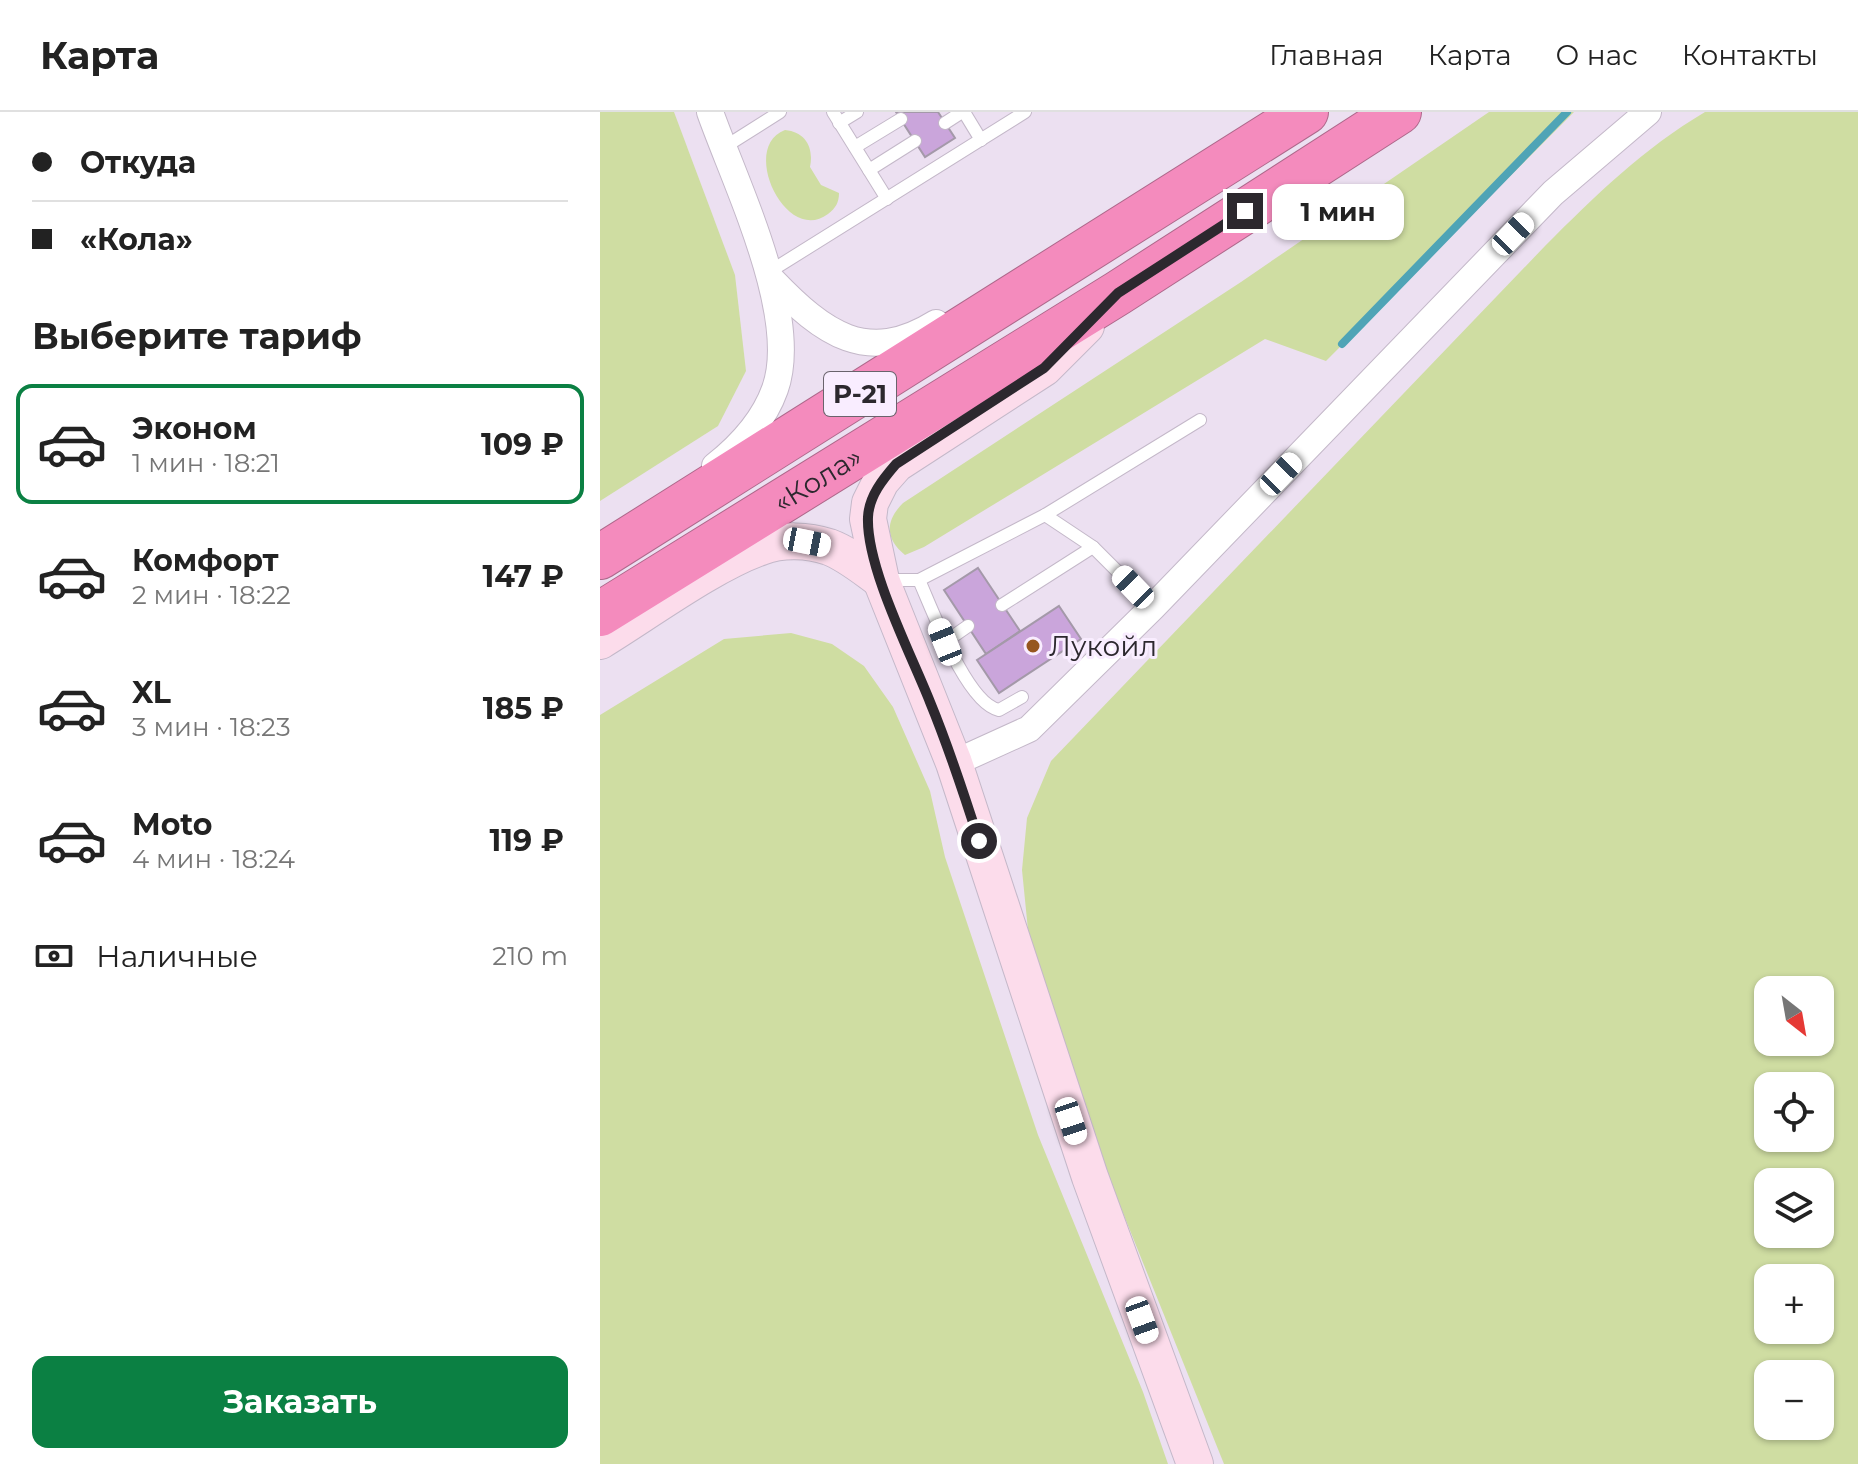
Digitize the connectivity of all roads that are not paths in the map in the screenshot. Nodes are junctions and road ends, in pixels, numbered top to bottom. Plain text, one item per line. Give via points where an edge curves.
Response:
1 (710, 112) edge
2 (780, 112) edge
3 (857, 112) edge
4 (963, 112) edge
5 (1025, 112) edge
6 (1306, 112) edge
7 (1399, 112) edge
8 (1648, 112) edge
9 (836, 118) edge
10 (901, 119) dead end
11 (945, 123) dead end
12 (981, 140) junction
13 (915, 141) dead end
14 (855, 147) junction
15 (723, 148) junction
16 (869, 170) junction
17 (887, 199) junction
18 (1119, 232) junction
19 (771, 276) junction
20 (1118, 293) junction
21 (1200, 420) dead end
22 (1045, 515) junction
23 (600, 539) edge
24 (1093, 547) junction
25 (600, 557) edge
26 (881, 580) junction
27 (919, 580) junction
28 (1002, 605) dead end
29 (1153, 607) junction
30 (600, 614) edge
31 (968, 626) dead end
32 (600, 641) edge
33 (945, 642) junction
34 (1022, 697) dead end
35 (954, 763) junction
36 (1195, 1464) edge

1 - 15 street
2 - 15 lane
3 - 9 lane
4 - 11 lane
4 - 12 lane
5 - 12 lane
6 - 18 highway, «Кола» / Р-21
7 - 20 highway, «Кола» / Р-21
8 - 29 street via 1542,205
9 - 14 lane
10 - 14 lane
12 - 17 lane
13 - 16 lane
14 - 16 lane
15 - 19 street
16 - 17 lane
17 - 19 lane
18 - 19 street via 1043,257 920,333 896,341 845,339 817,322
18 - 25 highway, «Кола» / Р-21
19 - 23 street via 780,356 776,388 766,408 732,452 712,468
20 - 26 street via 1044,368 918,448 881,481 868,519
20 - 30 highway, «Кола» / Р-21
21 - 22 lane
22 - 24 lane
22 - 27 lane
24 - 28 lane
24 - 29 lane
26 - 27 lane
26 - 32 street via 826,546 784,541 728,562
26 - 35 street
27 - 33 lane
29 - 35 street via 1029,729
31 - 33 lane
33 - 34 lane via 991,709
35 - 36 street via 1090,1177

